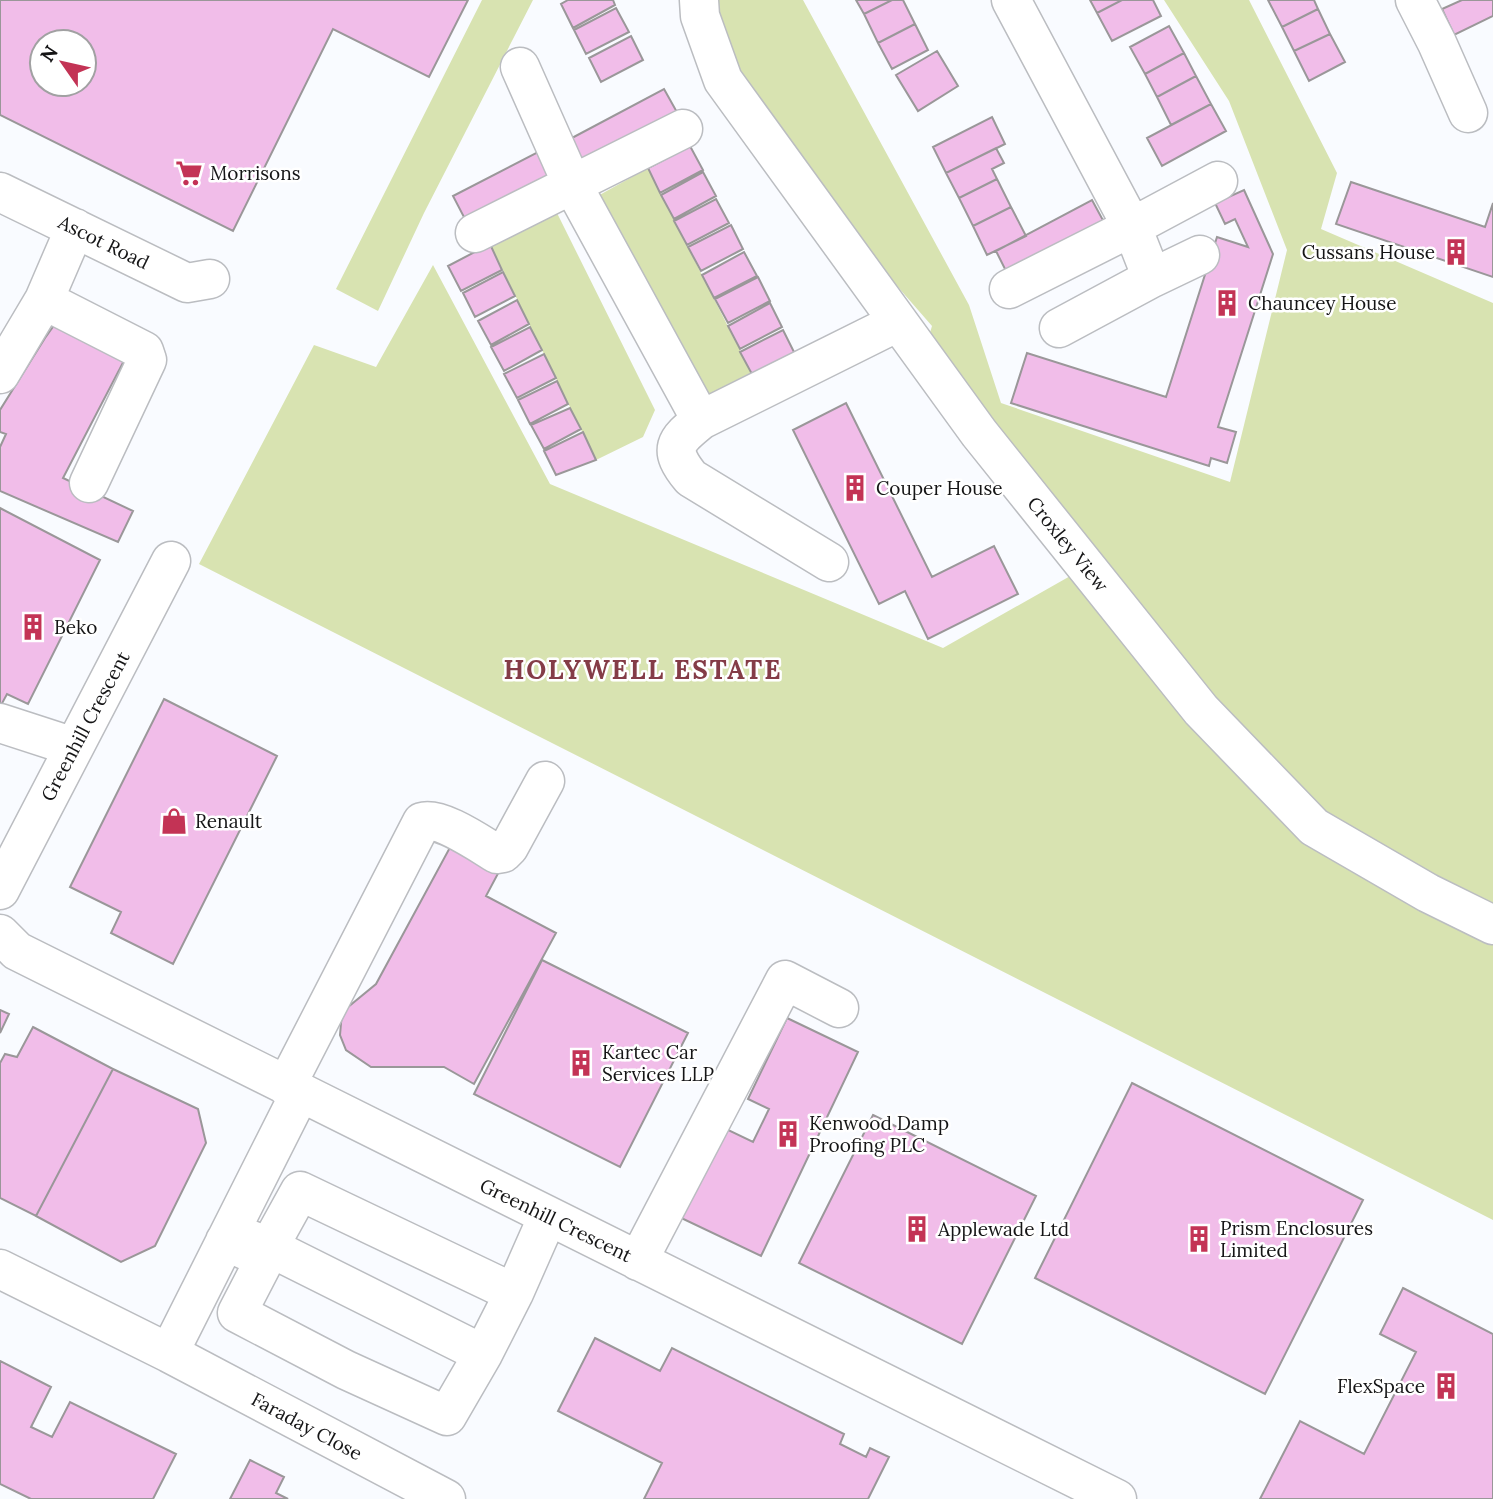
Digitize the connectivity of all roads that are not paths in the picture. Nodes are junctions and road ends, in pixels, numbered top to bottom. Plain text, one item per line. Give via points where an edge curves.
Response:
1 (699, 0) edge
2 (1010, 0) edge
3 (1415, 0) edge
4 (520, 67) dead end
5 (1468, 113) dead end
6 (683, 129) dead end
7 (1217, 181) dead end
8 (572, 184) junction
9 (0, 192) edge
10 (1132, 227) junction
11 (75, 228) junction
12 (475, 233) dead end
13 (1200, 255) dead end
14 (1152, 278) junction
15 (210, 279) dead end
16 (1009, 289) dead end
17 (24, 318) edge
18 (898, 321) junction
19 (1059, 328) dead end
20 (0, 374) edge
21 (701, 420) junction
22 (89, 483) dead end
23 (171, 561) dead end
24 (829, 562) dead end
25 (0, 723) edge
26 (74, 747) junction
27 (545, 781) dead end
28 (0, 890) edge
29 (1493, 925) edge
30 (0, 934) edge
31 (839, 1008) dead end
32 (293, 1089) junction
33 (548, 1216) junction
34 (228, 1236) junction
35 (267, 1253) junction
36 (638, 1261) junction
37 (0, 1269) edge
38 (514, 1293) junction
39 (169, 1353) junction
40 (483, 1354) junction
41 (446, 1499) edge
42 (1117, 1499) edge

1 - 18 street, Croxley View via 699,16 723,80
2 - 10 street
3 - 5 street
4 - 8 street
6 - 8 street
7 - 10 street
8 - 12 street
8 - 21 street
9 - 11 street, Ascot Road
10 - 14 street
10 - 16 street
11 - 15 street, Ascot Road via 187,283
11 - 17 street
13 - 14 street
14 - 19 street
17 - 20 street
17 - 22 street via 144,351 147,360
18 - 21 street
18 - 29 street, Croxley View via 987,443 1201,710 1314,827
21 - 24 street via 681,435 676,451 691,478
23 - 26 street, Greenhill Crescent
25 - 26 street
26 - 28 street, Greenhill Crescent
27 - 32 street via 503,853 448,827 422,822
30 - 32 street, Greenhill Crescent via 17,951
31 - 36 street via 786,980
32 - 33 street, Greenhill Crescent
32 - 34 street
33 - 36 street, Greenhill Crescent
33 - 38 street
34 - 35 street
34 - 39 street
35 - 38 street via 300,1191
35 - 40 street
35 - 40 street via 237,1313 346,1370 447,1416
36 - 42 street, Greenhill Crescent
37 - 39 street, Faraday Close
38 - 40 street
39 - 41 street, Faraday Close

